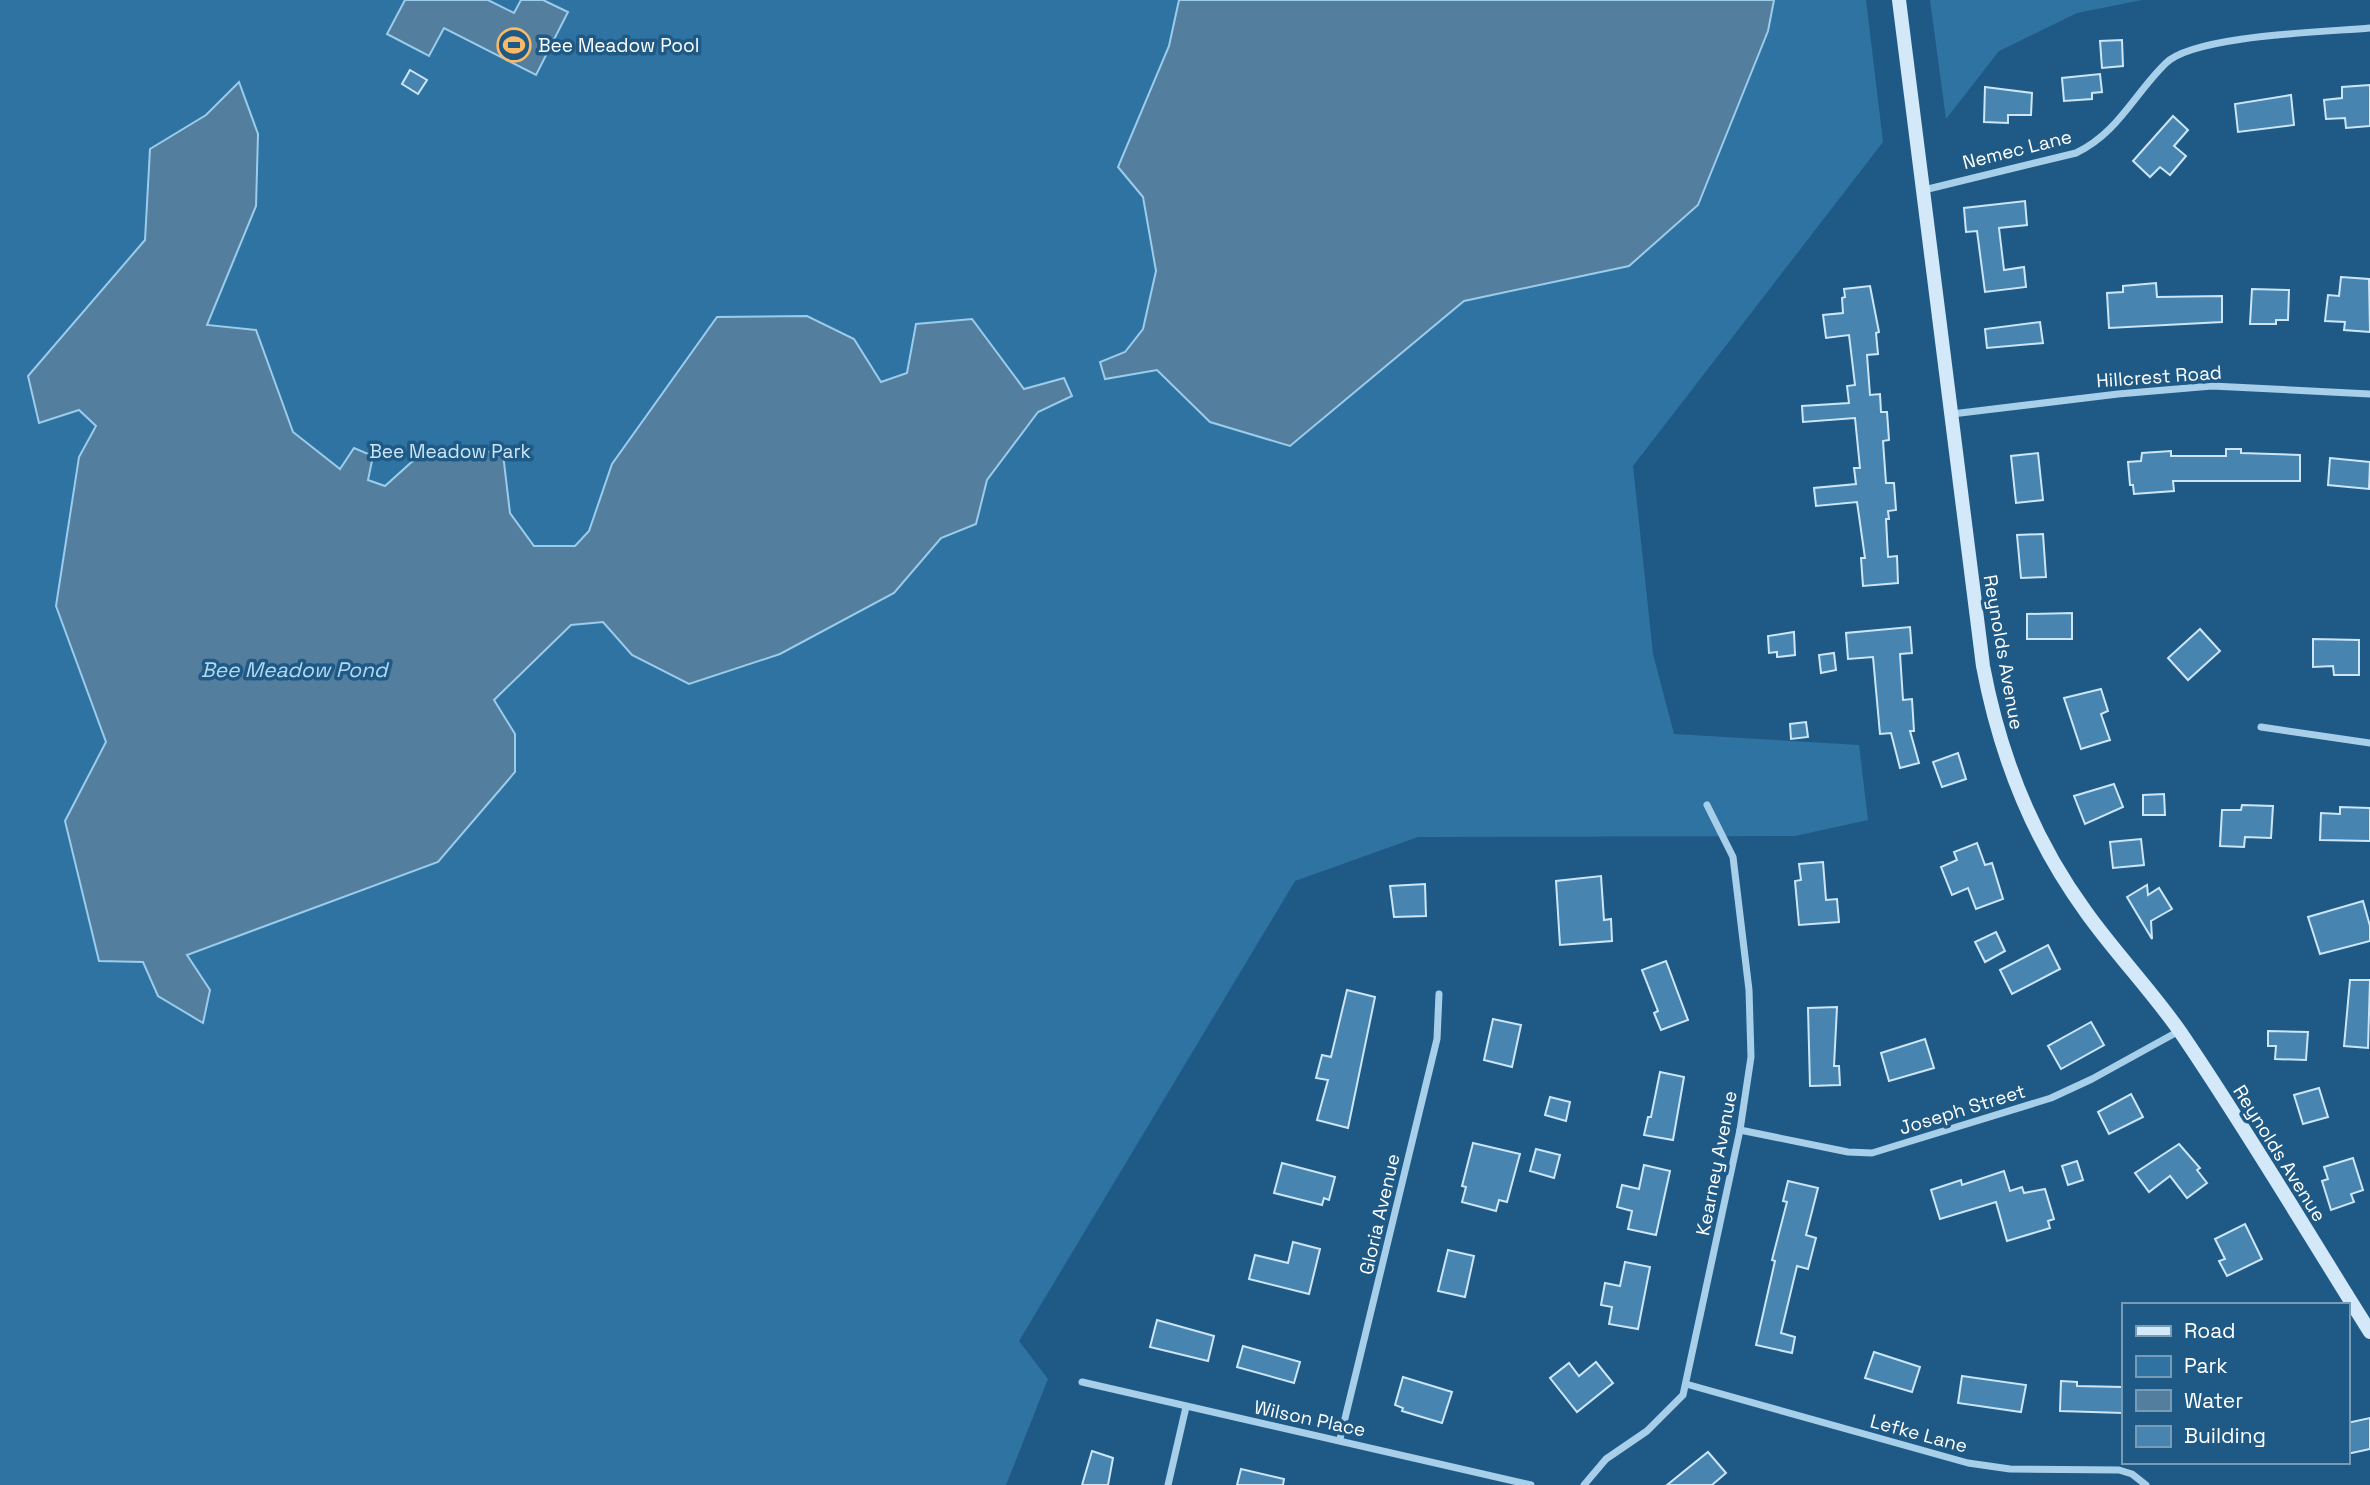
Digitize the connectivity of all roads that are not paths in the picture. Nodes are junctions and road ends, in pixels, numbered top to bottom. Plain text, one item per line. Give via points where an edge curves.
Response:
1 (1899, 0) edge
2 (2370, 28) edge
3 (1924, 190) junction
4 (2370, 394) edge
5 (1952, 414) junction
6 (2261, 727) dead end
7 (2370, 743) edge
8 (1707, 805) dead end
9 (1439, 994) dead end
10 (2179, 1030) junction
11 (1740, 1130) junction
12 (2370, 1332) edge
13 (1082, 1382) dead end
14 (1686, 1384) junction
15 (1186, 1407) junction
16 (1340, 1439) junction
17 (1168, 1485) edge
18 (1531, 1485) edge
19 (1584, 1485) edge
20 (2146, 1485) edge

1 - 3 street, Reynolds Avenue
2 - 3 street, Nemec Lane via 2203,45 2166,62 2119,121 2088,147
3 - 5 street, Reynolds Avenue
4 - 5 street, Hillcrest Road via 2212,386
5 - 10 street, Reynolds Avenue via 1983,666 1993,719 2010,771 2056,868
6 - 7 street
8 - 11 street, Kearney Avenue via 1733,856 1749,990 1751,1057
9 - 16 street, Gloria Avenue via 1437,1039
10 - 11 street, Joseph Street via 2051,1098 1872,1153
10 - 12 street, Reynolds Avenue
11 - 14 street, Kearney Avenue
13 - 15 street, Wilson Place
14 - 19 street, Kearney Avenue via 1668,1413 1606,1459
14 - 20 street, Lefke Lane via 1968,1463 2010,1469 2119,1469
15 - 16 street, Wilson Place
15 - 17 street
16 - 18 street, Wilson Place

